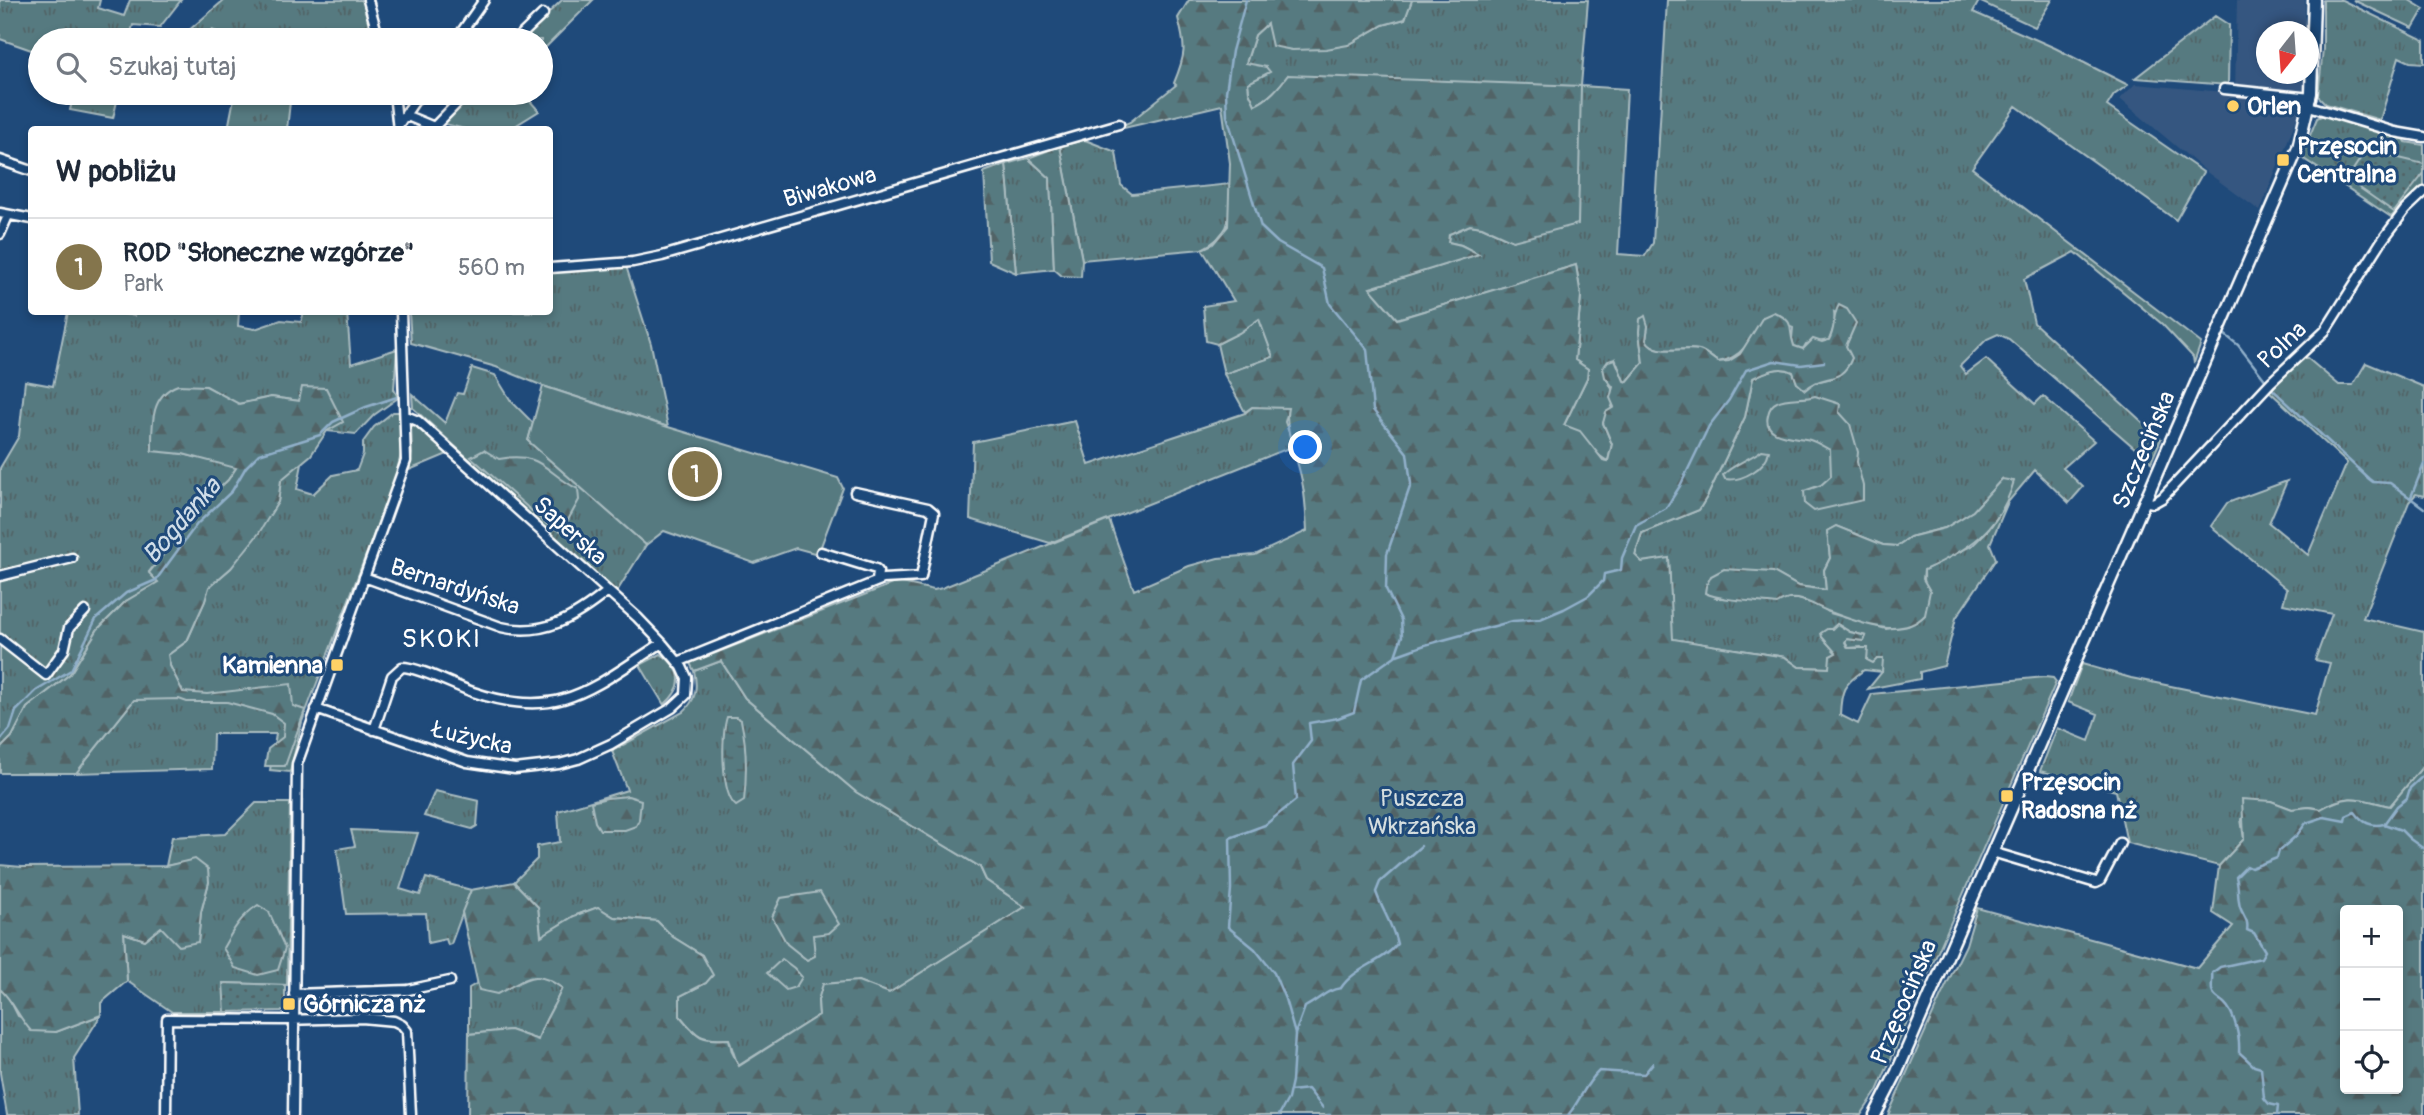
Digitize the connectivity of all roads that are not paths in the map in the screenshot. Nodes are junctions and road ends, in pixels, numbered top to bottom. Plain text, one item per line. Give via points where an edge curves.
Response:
1 (368, 0) edge
2 (484, 0) edge
3 (2314, 0) edge
4 (542, 14) dead end
5 (376, 28) edge
6 (464, 28) edge
7 (528, 28) edge
8 (2224, 89) dead end
9 (2310, 102) junction
10 (396, 105) edge
11 (412, 105) edge
12 (455, 105) edge
13 (405, 115) junction
14 (1119, 124) dead end
15 (399, 126) edge
16 (400, 126) edge
17 (432, 126) edge
18 (435, 126) edge
19 (2424, 137) edge
20 (0, 160) edge
21 (28, 170) edge
22 (2424, 192) edge
23 (4, 215) edge
24 (28, 218) edge
25 (0, 234) edge
26 (553, 268) edge
27 (401, 315) edge
28 (406, 416) junction
29 (855, 492) dead end
30 (2144, 502) junction
31 (821, 552) dead end
32 (72, 558) dead end
33 (0, 576) edge
34 (364, 577) junction
35 (877, 581) junction
36 (608, 591) junction
37 (85, 611) dead end
38 (0, 639) edge
39 (663, 643) junction
40 (678, 662) junction
41 (687, 692) joint
42 (316, 709) junction
43 (374, 730) junction
44 (2120, 843) dead end
45 (1992, 852) junction
46 (1969, 905) joint
47 (450, 981) dead end
48 (294, 994) junction
49 (294, 1018) junction
50 (166, 1115) edge
51 (293, 1115) edge
52 (411, 1115) edge
53 (1875, 1115) edge

1 - 5 street
2 - 6 street
3 - 9 street, Szczecińska
4 - 7 street
8 - 9 street
9 - 19 street via 2395,132
9 - 30 street, Szczecińska via 2294,157
10 - 15 street
11 - 13 street
12 - 18 street
13 - 16 street
13 - 17 street
14 - 26 street, Biwakowa via 662,256
20 - 21 street
22 - 30 street, Polna via 2381,242 2325,331 2164,496
23 - 24 street
23 - 25 street
27 - 28 street
28 - 34 street via 405,461
28 - 36 street, Saperska via 418,421
29 - 35 street via 928,508 933,513 920,577
30 - 45 street, Szczecińska
31 - 35 street via 876,569
32 - 33 street
34 - 36 street, Bernardyńska via 513,630 554,625 582,612
34 - 42 street
35 - 40 street
36 - 39 street, Saperska
37 - 38 street via 69,628 64,650 46,675
39 - 40 street, Saperska
39 - 43 street via 578,695 539,705 485,696 402,667 392,676
40 - 41 street, Saperska via 686,674
41 - 43 street, Łużycka via 672,708 603,748 542,766 487,766
42 - 43 street, Łużycka
42 - 48 street via 297,764
44 - 45 street via 2096,883
45 - 46 street, Szczecińska
46 - 53 street, Przęsocińska
47 - 48 street via 408,990
48 - 49 street
49 - 50 street via 167,1019
49 - 51 street
49 - 52 street via 382,1019 405,1028

